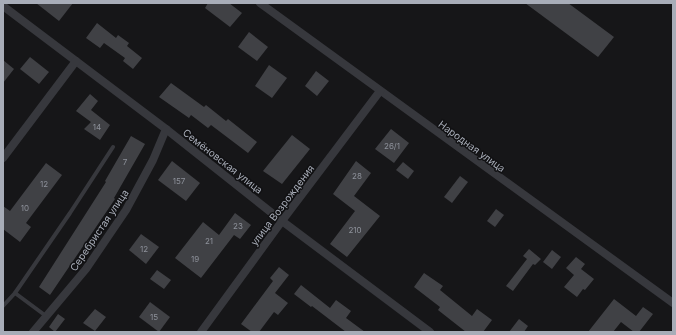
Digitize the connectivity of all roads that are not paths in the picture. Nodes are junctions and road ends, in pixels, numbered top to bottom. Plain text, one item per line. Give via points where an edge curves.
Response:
1 (260, 3) edge
2 (3, 6) edge
3 (76, 61) junction
4 (380, 92) junction
5 (166, 129) junction
6 (113, 147) dead end
7 (3, 158) edge
8 (282, 221) junction
9 (14, 293) junction
10 (673, 303) edge
11 (3, 306) edge
12 (46, 317) junction
13 (33, 332) edge
14 (201, 332) edge
15 (430, 332) edge

1 - 4 street, Народная улица
2 - 3 street, Семёновская улица
3 - 5 street, Семёновская улица
3 - 7 street
4 - 8 street, улица Возрождения
4 - 10 street, Народная улица
5 - 8 street, Семёновская улица
5 - 12 street, Серебристая улица via 153,160 126,210 86,269
6 - 9 lane
8 - 14 street, улица Возрождения
8 - 15 street, Семёновская улица
9 - 11 lane
9 - 12 lane
12 - 13 street, Серебристая улица

